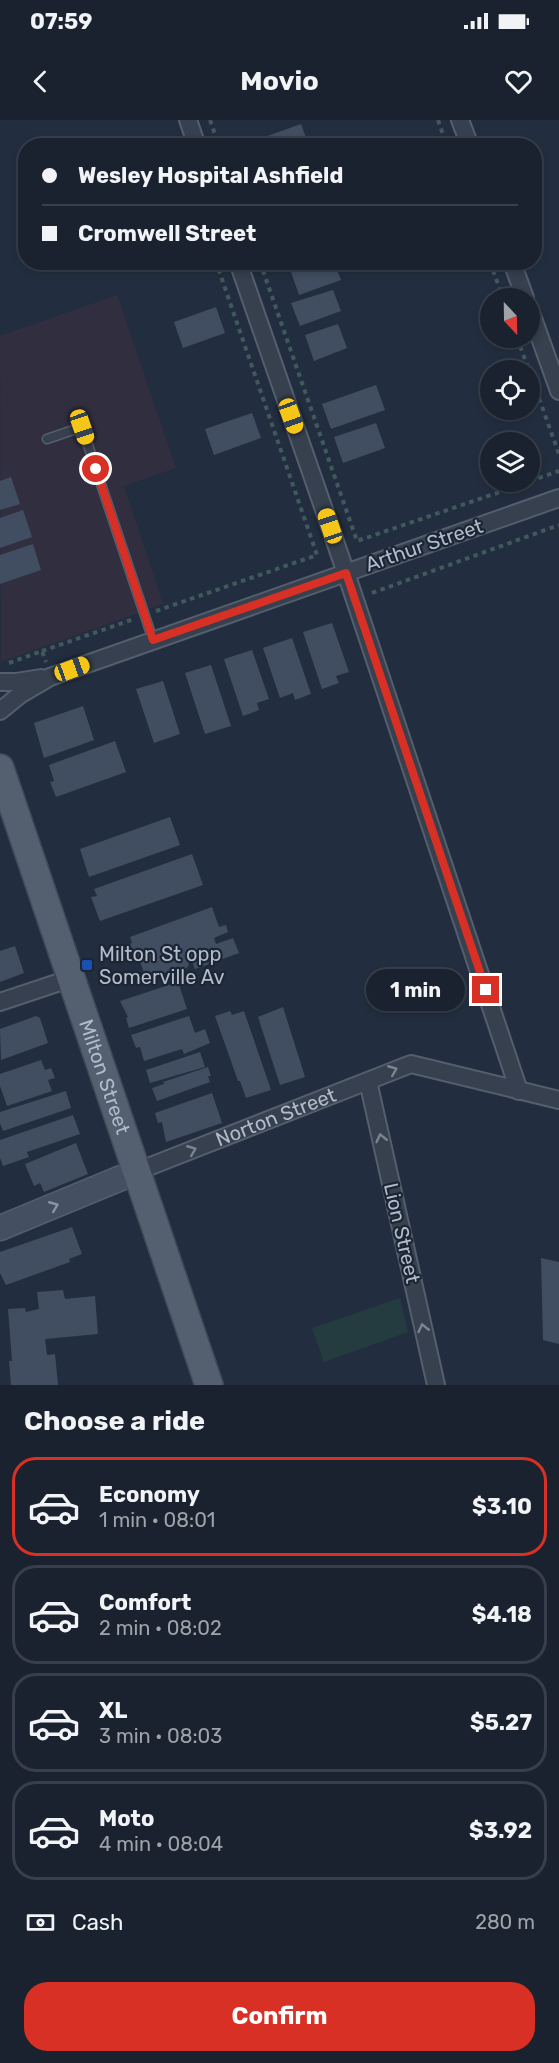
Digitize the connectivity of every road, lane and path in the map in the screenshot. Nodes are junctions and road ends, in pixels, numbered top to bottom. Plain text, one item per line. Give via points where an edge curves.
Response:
1 (188, 120) edge
2 (210, 120) edge
3 (438, 120) edge
4 (460, 120) edge
5 (194, 138) edge
6 (216, 138) edge
7 (444, 138) edge
8 (467, 138) edge
9 (219, 270) edge
10 (241, 270) edge
11 (263, 270) edge
12 (493, 270) edge
13 (515, 270) edge
14 (499, 288) edge
15 (521, 288) edge
16 (540, 338) edge
17 (559, 391) edge
18 (540, 402) edge
19 (47, 439) dead end
20 (559, 454) edge
21 (559, 471) edge
22 (540, 477) edge
23 (497, 492) edge
24 (559, 498) edge
25 (559, 525) edge
26 (346, 573) junction
27 (372, 593) dead end
28 (145, 615) junction
29 (153, 640) junction
30 (42, 651) dead end
31 (51, 677) junction
32 (0, 682) edge
33 (0, 711) edge
34 (0, 768) edge
35 (72, 978) junction
36 (0, 1002) edge
37 (368, 1080) junction
38 (519, 1091) junction
39 (559, 1100) edge
40 (138, 1171) junction
41 (0, 1228) edge
42 (209, 1385) edge
43 (436, 1385) edge

1 - 5 street
2 - 6 path
3 - 7 path
4 - 8 street
9 - 28 path via 317,555
10 - 26 street
11 - 23 path via 357,541
12 - 14 path
13 - 15 street
16 - 17 street
18 - 20 path
19 - 28 lane via 82,427
21 - 22 path
24 - 26 street, Arthur Street
25 - 27 path
26 - 29 street, Arthur Street
26 - 38 street
28 - 29 lane
28 - 30 path
29 - 31 street, Arthur Street
31 - 32 street, Arthur Street
31 - 33 street, Arthur Street
34 - 35 main road, Milton Street
35 - 36 street
35 - 40 main road, Milton Street
37 -> 38 street, Norton Street via 411,1064
40 -> 37 street, Norton Street
43 -> 37 street, Lion Street
38 - 39 street, Norton Street
41 -> 40 main road, Norton Street
40 - 42 main road, Milton Street

